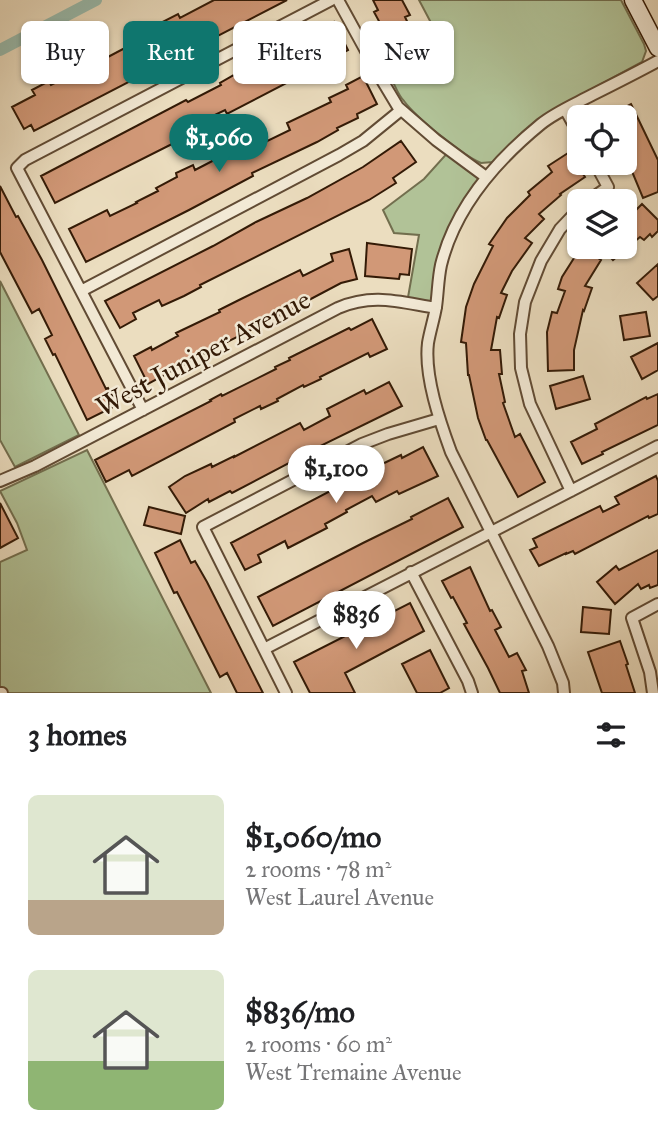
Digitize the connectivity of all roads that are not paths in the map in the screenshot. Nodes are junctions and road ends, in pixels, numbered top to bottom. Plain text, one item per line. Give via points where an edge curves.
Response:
1 (331, 0) edge
2 (338, 0) edge
3 (633, 0) edge
4 (658, 48) edge
5 (658, 61) edge
6 (565, 108) junction
7 (401, 110) junction
8 (567, 112) edge
9 (486, 177) junction
10 (567, 222) edge
11 (81, 291) junction
12 (436, 308) junction
13 (143, 410) junction
14 (439, 419) junction
15 (658, 446) edge
16 (0, 481) edge
17 (571, 491) junction
18 (490, 532) junction
19 (411, 572) junction
20 (658, 604) edge
21 (264, 649) junction
22 (286, 693) edge
23 (471, 693) edge
24 (565, 693) edge
25 (653, 693) edge

1 - 11 street via 25,160 17,169
2 - 7 street
3 - 4 street
5 - 6 street
6 - 8 street
6 - 9 street via 515,147
7 - 9 street
7 - 11 street via 339,155
9 - 12 street via 451,237
10 - 17 street via 541,261 520,334 521,368 530,404
11 - 13 street
12 - 13 street, West Juniper Avenue via 390,300 354,301
12 - 14 street via 428,345
13 - 16 street, West Juniper Avenue
14 - 18 street
14 - 21 street via 362,444 203,527
15 - 17 street
17 - 18 street
18 - 19 street
18 - 24 street via 548,646
19 - 21 street
19 - 23 street
20 - 25 street via 632,618
21 - 22 street

